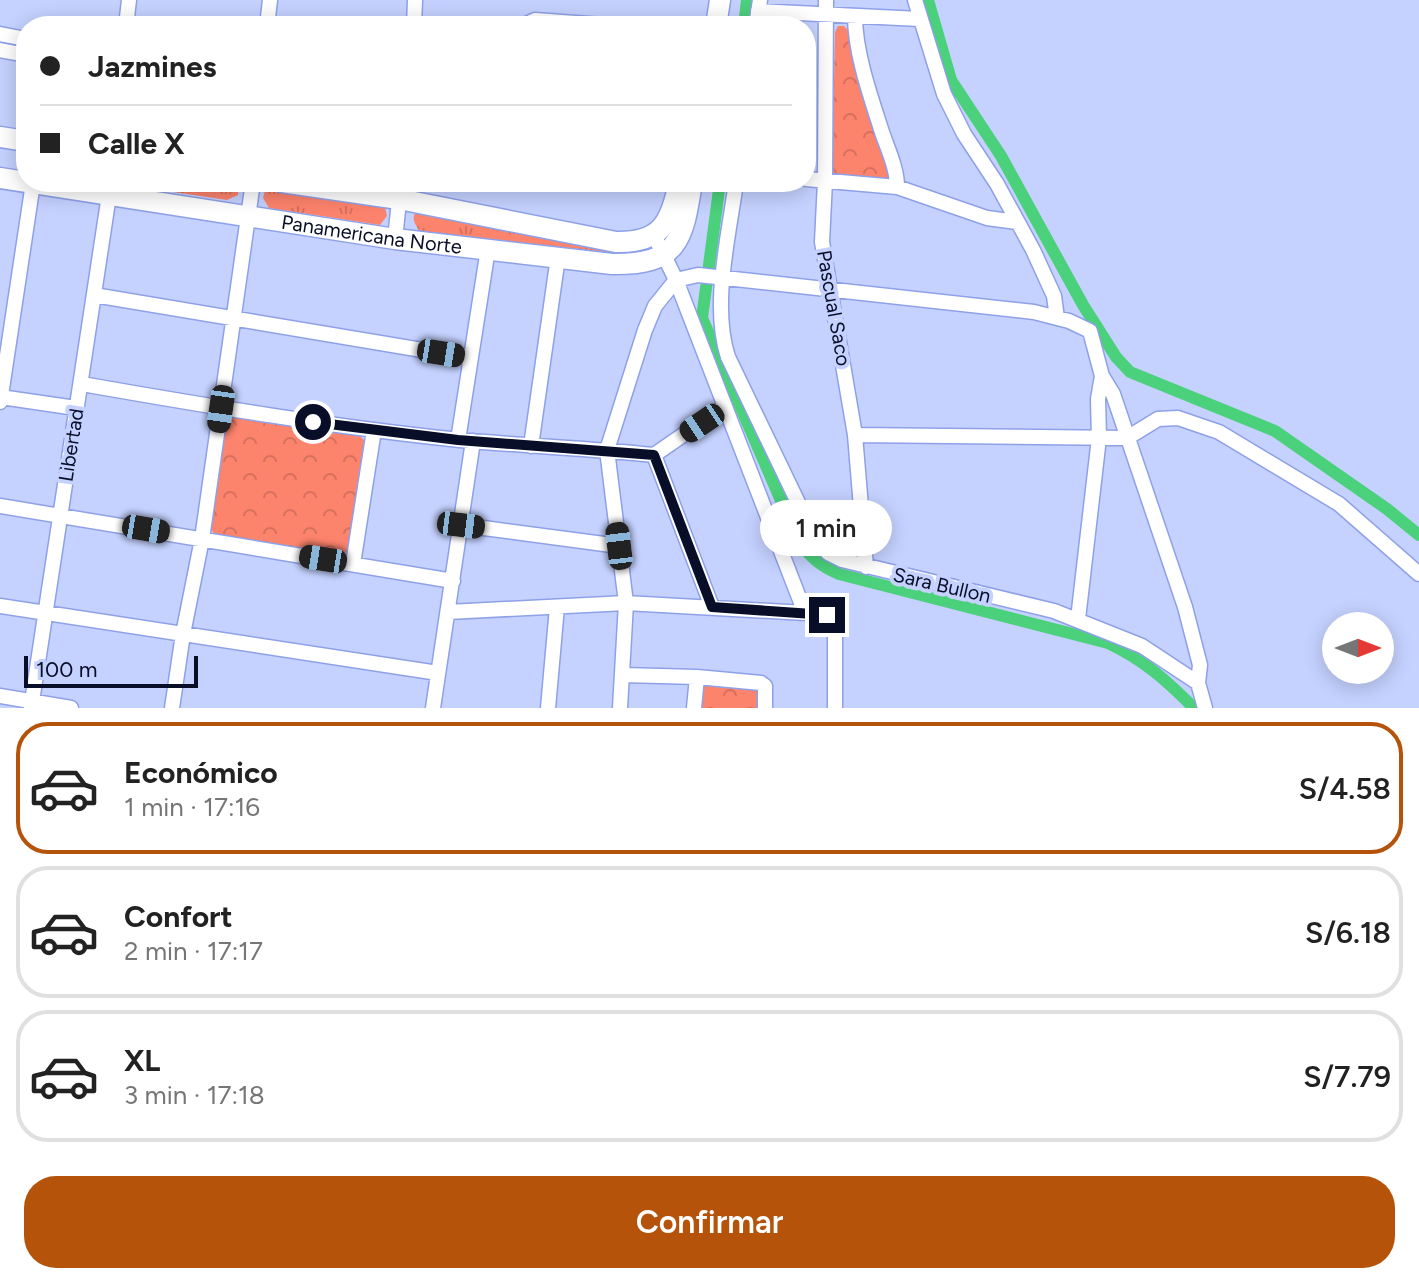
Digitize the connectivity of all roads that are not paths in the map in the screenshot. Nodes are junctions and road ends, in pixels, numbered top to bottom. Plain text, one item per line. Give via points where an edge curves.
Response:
1 (915, 0) edge
2 (826, 7) edge
3 (758, 12) edge
4 (855, 16) junction
5 (920, 19) junction
6 (816, 180) edge
7 (825, 181) junction
8 (897, 187) junction
9 (32, 192) edge
10 (109, 192) edge
11 (129, 192) edge
12 (252, 192) edge
13 (400, 192) edge
14 (404, 192) edge
15 (677, 192) edge
16 (690, 192) edge
17 (734, 192) edge
18 (249, 217) junction
19 (1017, 222) junction
20 (654, 235) junction
21 (395, 239) junction
22 (488, 249) junction
23 (663, 254) junction
24 (558, 257) junction
25 (720, 277) junction
26 (676, 280) junction
27 (831, 289) junction
28 (94, 295) junction
29 (1057, 318) junction
30 (233, 320) junction
31 (470, 358) junction
32 (1102, 376) junction
33 (82, 384) junction
34 (0, 399) edge
35 (725, 406) junction
36 (76, 408) junction
37 (221, 409) junction
38 (374, 430) junction
39 (855, 435) junction
40 (1099, 438) junction
41 (1127, 438) junction
42 (465, 440) junction
43 (531, 446) junction
44 (607, 450) junction
45 (654, 455) junction
46 (0, 506) edge
47 (61, 514) junction
48 (461, 525) junction
49 (202, 539) junction
50 (619, 546) junction
51 (353, 564) junction
52 (866, 567) junction
53 (1419, 574) edge
54 (453, 581) junction
55 (626, 603) junction
56 (0, 606) edge
57 (557, 607) junction
58 (712, 607) junction
59 (448, 612) junction
60 (46, 613) junction
61 (805, 613) junction
62 (1078, 619) junction
63 (183, 634) junction
64 (438, 673) junction
65 (623, 675) junction
66 (697, 677) junction
67 (1198, 683) junction
68 (0, 696) edge
69 (32, 705) edge
70 (71, 708) edge
71 (172, 708) edge
72 (433, 708) edge
73 (548, 708) edge
74 (620, 708) edge
75 (694, 708) edge
76 (765, 708) edge
77 (835, 708) edge
78 (1205, 708) edge

1 - 5 street
2 - 3 street
2 - 4 street
2 - 7 street, Pascual Saco
4 - 5 street
4 - 8 street
5 - 19 street via 953,114
6 - 7 street
7 - 8 street
7 - 27 street, Pascual Saco via 822,242
8 - 19 street via 987,218
9 - 34 street
10 - 28 street, Libertad
11 - 18 highway, Panamericana Norte
12 - 18 street
13 - 21 street
14 - 20 highway, Panamericana Norte via 616,242
15 - 20 highway via 673,210
16 - 23 highway via 682,230
17 - 25 street, Sara Bullon
18 - 21 highway, Panamericana Norte
18 - 30 street
19 - 29 street via 1054,296
20 - 23 street
21 - 22 highway, Panamericana Norte
22 - 24 highway, Panamericana Norte
22 - 31 street
23 - 24 highway, Panamericana Norte via 633,264
23 - 26 street
24 - 43 street
25 - 26 street
25 - 27 street
25 - 52 street, Sara Bullon via 719,308 728,357 816,540 835,557
26 - 35 street
26 - 44 street via 649,318
27 - 29 street
27 - 39 street, Pascual Saco
28 - 30 street
28 - 33 street, Libertad
29 - 32 street via 1090,331
30 - 31 street
30 - 37 street
31 - 42 street
32 - 40 street
32 - 41 street
33 - 36 street, Libertad
33 - 37 street
34 - 36 street
35 - 45 street
35 - 61 street
36 - 47 street, Libertad
37 - 38 street
37 - 49 street
38 - 42 street
38 - 51 street
39 - 40 street
39 - 52 street, Pascual Saco
40 - 41 street
40 - 62 street
41 - 53 street via 1158,419 1178,418 1219,432 1339,504
41 - 67 street via 1185,607 1200,665
42 - 43 street
42 - 48 street
43 - 44 street
44 - 45 street
44 - 50 street
45 - 58 street
46 - 47 street
47 - 49 street
47 - 60 street, Libertad
48 - 50 street
48 - 54 street
49 - 51 street
49 - 63 street
50 - 55 street
51 - 54 street
52 - 62 street, Sara Bullon
54 - 59 street
55 - 57 street
55 - 58 street
55 - 65 street
56 - 60 street
57 - 59 street
57 - 73 street
58 - 61 street
59 - 64 street
60 - 63 street
60 - 69 street, Libertad
61 - 77 street via 827,615 835,627
62 - 67 street, Sara Bullon via 1142,646
63 - 64 street
63 - 71 street
64 - 72 street
65 - 66 street
65 - 74 street
66 - 75 street
66 - 76 street via 761,683
67 - 78 street
68 - 69 street
69 - 70 street

